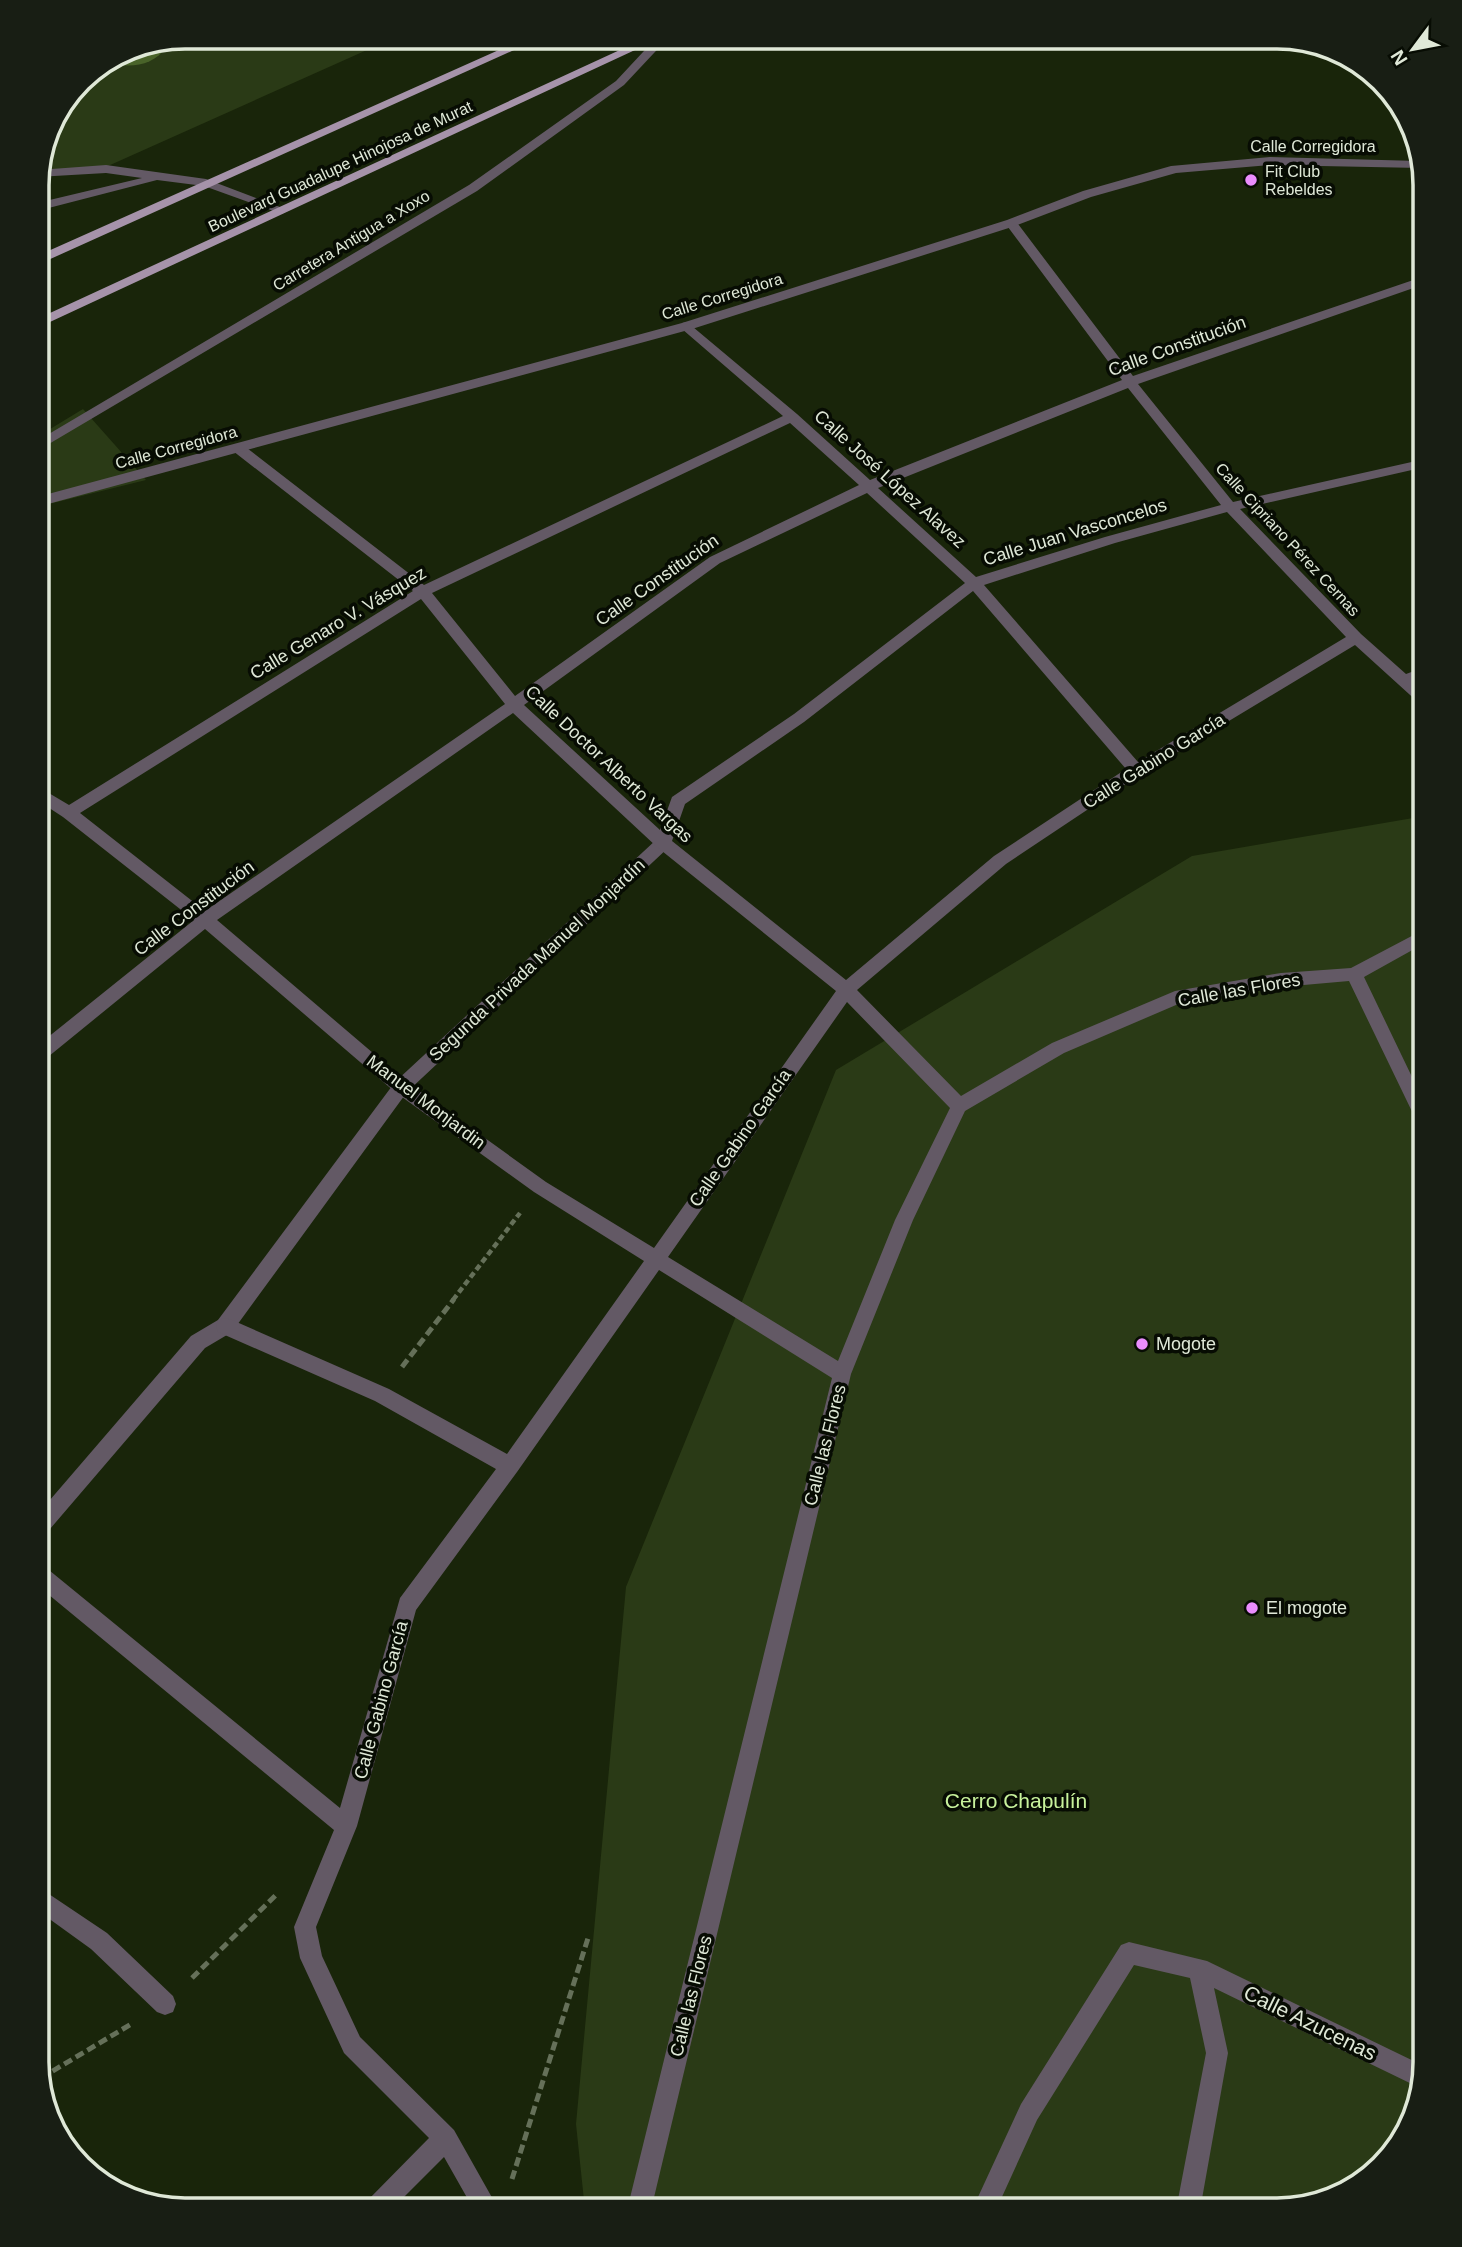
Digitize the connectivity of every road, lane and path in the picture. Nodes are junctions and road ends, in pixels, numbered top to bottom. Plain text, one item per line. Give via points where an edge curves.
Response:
1 (510, 49) edge
2 (634, 49) edge
3 (650, 49) edge
4 (1411, 166) edge
5 (49, 173) edge
6 (159, 178) junction
7 (205, 183) junction
8 (49, 204) edge
9 (282, 210) junction
10 (1011, 223) junction
11 (49, 255) edge
12 (1413, 284) edge
13 (49, 318) edge
14 (687, 326) junction
15 (1130, 382) junction
16 (792, 416) junction
17 (49, 440) edge
18 (238, 448) junction
19 (1413, 466) edge
20 (869, 486) junction
21 (49, 499) edge
22 (1230, 508) junction
23 (974, 583) junction
24 (423, 591) junction
25 (1356, 638) junction
26 (1413, 677) edge
27 (1407, 680) junction
28 (1413, 687) edge
29 (514, 705) junction
30 (1136, 770) junction
31 (49, 800) edge
32 (69, 813) junction
33 (663, 843) junction
34 (205, 920) junction
35 (1413, 942) edge
36 (1354, 975) junction
37 (846, 990) junction
38 (49, 1046) edge
39 (401, 1087) junction
40 (1413, 1096) edge
41 (959, 1105) junction
42 (540, 1187) junction
43 (654, 1259) junction
44 (225, 1326) junction
45 (842, 1374) junction
46 (382, 1395) junction
47 (510, 1466) junction
48 (49, 1515) edge
49 (49, 1583) edge
50 (346, 1826) junction
51 (279, 1892) dead end
52 (49, 1906) edge
53 (589, 1935) dead end
54 (1199, 1969) junction
55 (165, 2004) junction
56 (50, 2073) edge
57 (1412, 2073) edge
58 (446, 2138) junction
59 (510, 2184) dead end
60 (386, 2198) edge
61 (480, 2198) edge
62 (642, 2198) edge
63 (990, 2198) edge
64 (1190, 2198) edge

1 - 7 main road
2 - 9 main road, Boulevard Guadalupe Hinojosa de Murat
3 - 17 street, Carretera Antigua a Xoxo via 620,83 473,188
4 - 10 street, Calle Corregidora via 1270,161 1175,169 1087,194
5 - 6 street via 106,169
6 - 7 street
6 - 8 street
7 - 9 street
7 - 11 main road
9 - 13 main road, Boulevard Guadalupe Hinojosa de Murat
10 - 14 street, Calle Corregidora
10 - 15 street, Calle Cipriano Pérez Cernas
12 - 15 street, Calle Constitución
14 - 16 street, Calle José López Alavez
14 - 18 street, Calle Corregidora
15 - 20 street, Calle Constitución
15 - 22 street, Calle Cipriano Pérez Cernas
16 - 20 street, Calle José López Alavez
16 - 24 street, Calle Genaro V. Vásquez
18 - 21 street, Calle Corregidora
18 - 24 street, Calle Doctor Alberto Vargas
19 - 22 street, Calle Juan Vasconcelos
20 - 23 street, Calle José López Alavez
20 - 29 street, Calle Constitución via 715,560
22 - 23 street, Calle Juan Vasconcelos
22 - 25 street, Calle Cipriano Pérez Cernas
23 - 30 street, Calle José López Alavez
23 - 33 street, Calle Juan Vasconcelos via 810,710 678,801
24 - 29 street, Calle Doctor Alberto Vargas
24 - 32 street, Calle Genaro V. Vásquez
25 - 27 street, Calle Cipriano Pérez Cernas
25 - 30 street, Calle Gabino García
26 - 27 street
27 - 28 street, Calle Cipriano Pérez Cernas
29 - 33 street, Calle Doctor Alberto Vargas
29 - 34 street, Calle Constitución
30 - 37 street, Calle Gabino García via 999,860
31 - 32 street, Manuel Monjardin
32 - 34 street, Manuel Monjardin
33 - 37 street, Calle Doctor Alberto Vargas
33 - 39 street, Segunda Privada Manuel Monjardín
34 - 38 street, Calle Constitución
34 - 39 street, Manuel Monjardin
35 - 36 street
36 - 40 street
36 - 41 street, Calle las Flores via 1281,980 1181,996 1058,1048
37 - 41 street, Calle Doctor Alberto Vargas
37 - 43 street, Calle Gabino García
39 - 42 street, Manuel Monjardin
39 - 44 street, Segunda Privada Manuel Monjardín
41 - 45 street, Calle las Flores via 904,1220
42 - 43 street, Manuel Monjardin
42 - 46 path
43 - 45 street, Manuel Monjardin
43 - 47 street, Calle Gabino García
44 - 46 street
44 - 48 street, Segunda Privada Manuel Monjardín via 198,1342
45 - 62 street, Calle las Flores
46 - 47 street
47 - 50 street, Calle Gabino García via 407,1605
49 - 50 street
50 - 58 street, Calle Gabino García via 305,1927 311,1958 352,2045
51 - 55 path
52 - 55 street via 99,1941
53 - 59 path
54 - 57 street, Calle Azucenas
54 - 63 street, Calle Azucenas via 1129,1953 1029,2112
54 - 64 street via 1217,2053
55 - 56 path
58 - 60 street
58 - 61 street, Calle Gabino García

